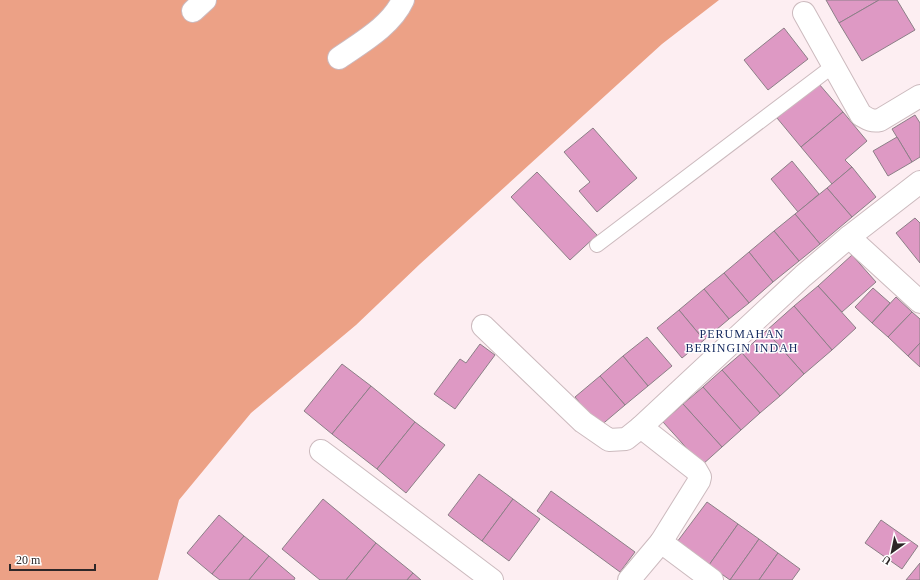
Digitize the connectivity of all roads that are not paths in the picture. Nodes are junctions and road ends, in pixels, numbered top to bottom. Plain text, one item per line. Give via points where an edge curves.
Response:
1 (403, 0) edge
2 (804, 13) dead end
3 (339, 58) dead end
4 (833, 66) junction
5 (920, 96) edge
6 (920, 182) edge
7 (849, 238) junction
8 (597, 245) dead end
9 (920, 302) edge
10 (483, 326) dead end
11 (641, 427) junction
12 (321, 451) dead end
13 (661, 542) junction
14 (492, 580) edge
15 (629, 580) edge
16 (712, 580) edge

1 - 3 street via 376,32
2 - 4 street
4 - 5 street via 861,115 874,122
4 - 8 lane
6 - 7 street
7 - 9 street
7 - 11 street via 803,276
10 - 11 street via 583,422 609,440 626,439
11 - 13 street via 696,470 700,476 700,481
12 - 14 street
13 - 15 street
13 - 16 street

